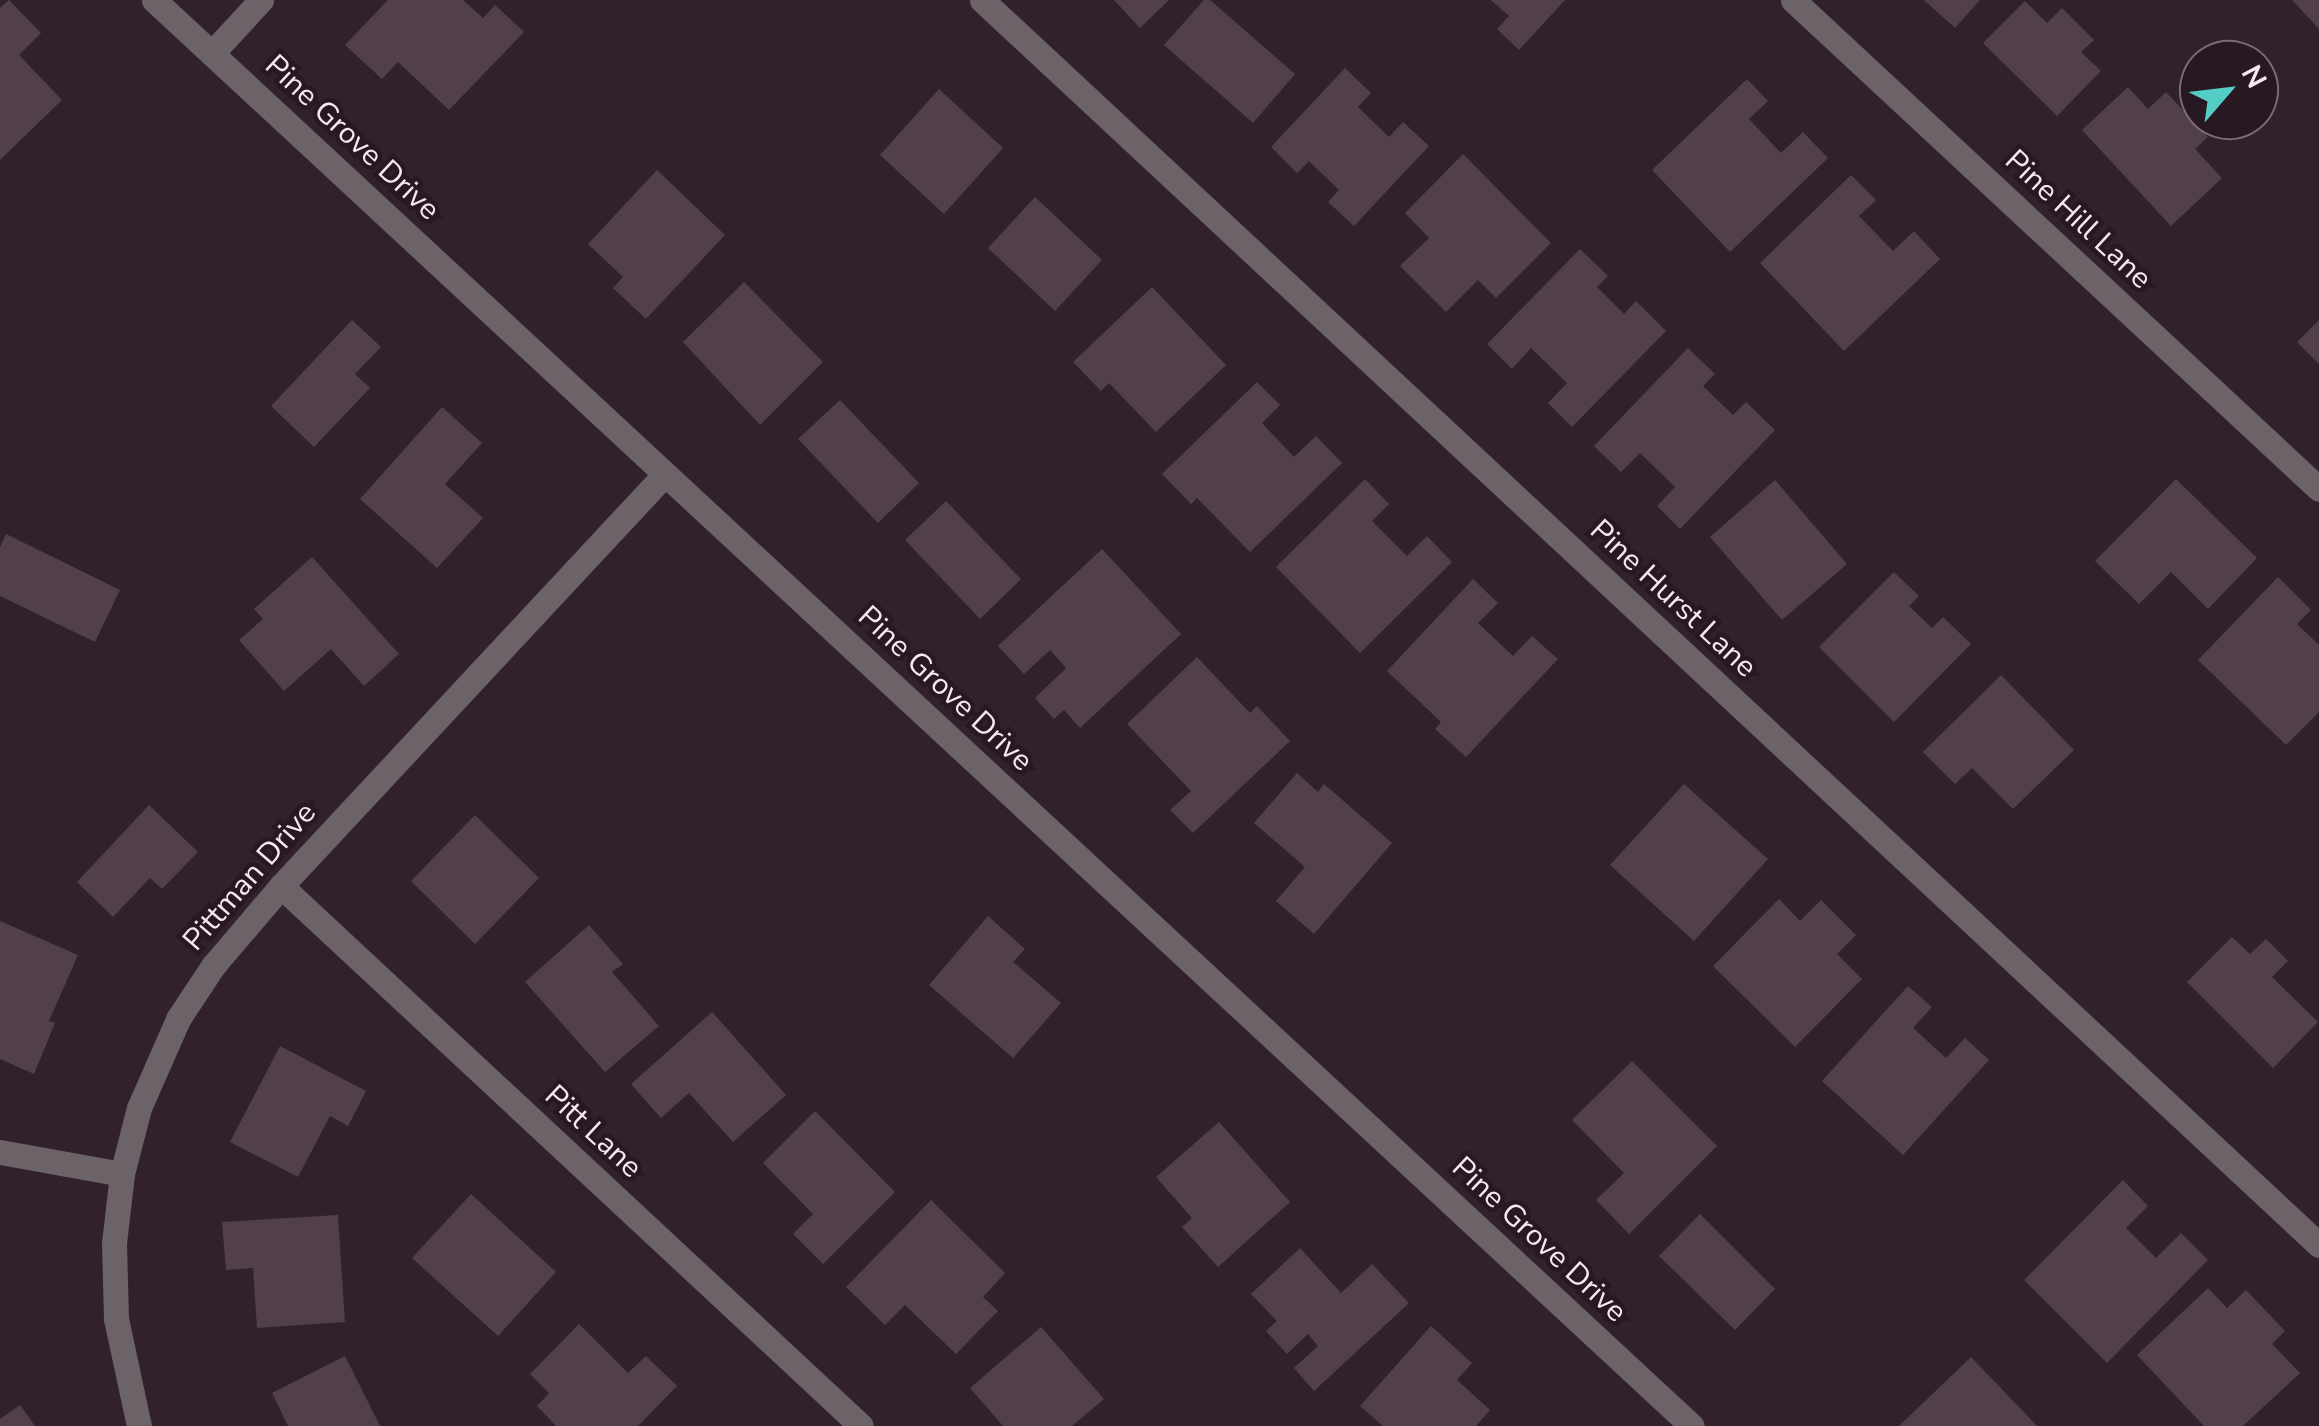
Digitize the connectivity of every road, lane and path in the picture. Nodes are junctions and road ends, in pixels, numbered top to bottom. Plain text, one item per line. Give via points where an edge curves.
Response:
1 (154, 0) edge
2 (261, 0) edge
3 (982, 0) edge
4 (1793, 0) edge
5 (212, 52) junction
6 (665, 474) junction
7 (2319, 488) edge
8 (282, 886) junction
9 (0, 1152) edge
10 (122, 1174) junction
11 (2319, 1246) edge
12 (139, 1426) edge
13 (861, 1426) edge
14 (1692, 1426) edge

1 - 5 street, Pine Grove Drive
2 - 5 street
3 - 11 street, Pine Hurst Lane
4 - 7 street, Pine Hill Lane
5 - 6 street, Pine Grove Drive
6 - 8 street, Pittman Drive
6 - 14 street, Pine Grove Drive
8 - 10 street, Pittman Drive via 178,1019 138,1108
8 - 13 street, Pitt Lane
9 - 10 street
10 - 12 street, Pittman Drive via 113,1277 124,1370

